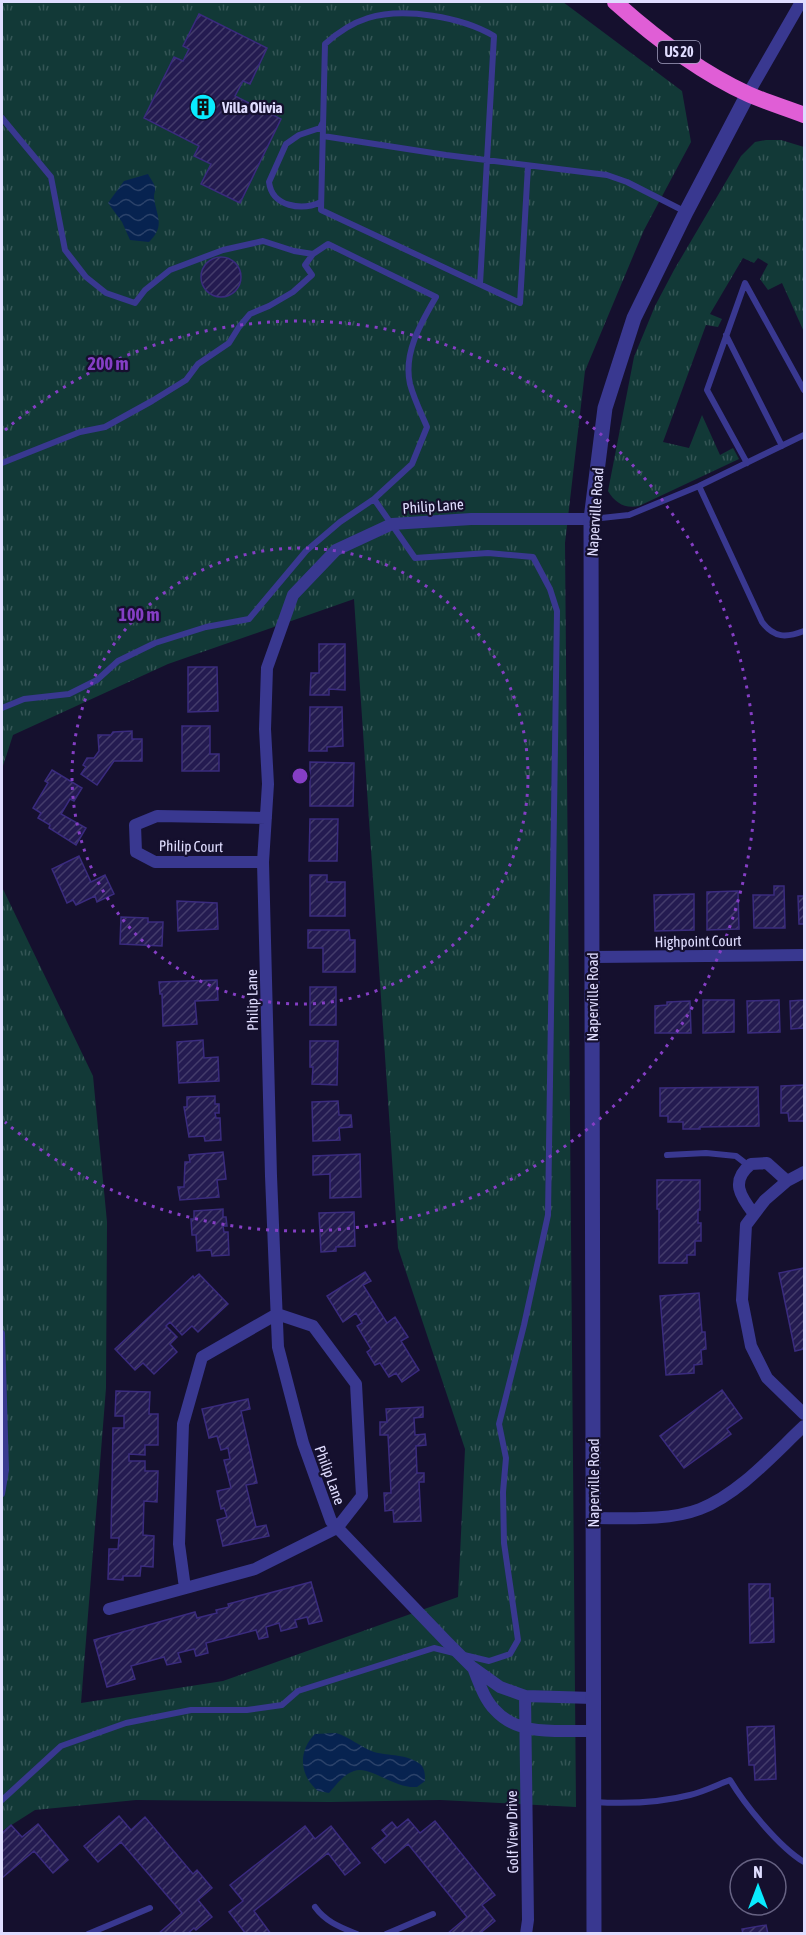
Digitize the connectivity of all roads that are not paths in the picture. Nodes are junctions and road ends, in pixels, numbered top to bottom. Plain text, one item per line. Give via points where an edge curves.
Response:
1 (615, 2) edge
2 (801, 2) edge
3 (748, 94) junction
4 (804, 115) edge
5 (2, 118) edge
6 (323, 121) junction
7 (323, 136) junction
8 (487, 160) junction
9 (528, 166) junction
10 (321, 202) junction
11 (686, 212) junction
12 (313, 254) junction
13 (480, 284) junction
14 (726, 335) junction
15 (804, 390) edge
16 (804, 435) edge
17 (782, 446) junction
18 (2, 463) edge
19 (747, 463) junction
20 (699, 486) junction
21 (374, 499) junction
22 (591, 519) junction
23 (392, 524) junction
24 (804, 631) edge
25 (2, 708) edge
26 (266, 818) junction
27 (263, 862) junction
28 (804, 955) edge
29 (592, 957) junction
30 (667, 1155) dead end
31 (749, 1166) junction
32 (804, 1172) edge
33 (786, 1181) junction
34 (754, 1214) junction
35 (276, 1314) junction
36 (2, 1333) edge
37 (804, 1414) edge
38 (804, 1426) edge
39 (2, 1494) edge
40 (593, 1518) junction
41 (337, 1528) junction
42 (185, 1588) junction
43 (108, 1609) dead end
44 (458, 1654) junction
45 (472, 1667) junction
46 (525, 1696) junction
47 (593, 1698) junction
48 (525, 1729) junction
49 (593, 1731) junction
50 (2, 1800) edge
51 (593, 1802) junction
52 (804, 1862) edge
53 (315, 1907) dead end
54 (150, 1908) dead end
55 (433, 1914) dead end
56 (88, 1934) edge
57 (357, 1934) edge
58 (386, 1934) edge
59 (526, 1934) edge
60 (594, 1934) edge

1 - 3 highway, US 20 via 645,29 716,78
2 - 3 street
3 - 4 highway, US 20
3 - 11 street, Naperville Road
5 - 12 lane via 51,177 65,250 86,277 106,293 135,303 170,270 223,250 263,241
6 - 7 lane
6 - 8 lane via 325,44 336,34 368,18 385,15 411,14 455,21 494,36
6 - 10 lane via 320,128 286,144 269,182 274,197 286,204 308,207
7 - 8 lane
7 - 10 lane
8 - 9 lane
8 - 13 lane
9 - 11 lane via 607,175
9 - 13 lane via 520,303
10 - 13 lane via 321,210
11 - 22 street, Naperville Road via 634,318 605,408
12 - 18 lane via 305,265 312,275 293,292 250,314 229,343 198,364 186,380 105,427 80,432
12 - 21 lane via 328,244 436,297 409,355 410,383 427,428 411,464
14 - 15 lane via 745,283
14 - 17 lane
14 - 19 lane via 706,390
16 - 17 lane
17 - 19 lane
19 - 20 lane
20 - 22 lane via 629,515
20 - 24 lane via 762,622 775,635 785,637
21 - 23 lane
21 - 25 lane via 306,551 249,619 154,643 118,661 97,680 69,694 24,699
22 - 23 street, Philip Lane via 471,519
22 - 29 street, Naperville Road
23 - 26 street, Philip Lane via 336,550 293,595 267,668
23 - 44 lane via 415,558 488,553 532,557 557,611 548,1215 499,1424 506,1458 502,1492 504,1543 518,1640 510,1654 489,1661
26 - 27 street, Philip Lane
26 - 27 street, Philip Court via 157,816 135,825 136,852 155,862
27 - 35 street, Philip Lane
28 - 29 street, Highpoint Court
29 - 40 street, Naperville Road
30 - 31 lane via 736,1156
31 - 33 street via 767,1163
31 - 34 street via 741,1173 740,1197
32 - 33 street
33 - 34 street
34 - 37 street via 746,1225 742,1277 751,1346 767,1378
35 - 41 street, Philip Lane via 278,1347 303,1443
35 - 41 street via 313,1326 356,1384 362,1496
35 - 42 street via 202,1357 183,1424 179,1544
36 - 39 lane via 6,1470
38 - 40 street via 734,1490 700,1509 672,1515
40 - 47 street, Naperville Road
41 - 42 street via 255,1569
41 - 44 street, Philip Lane
42 - 43 street
44 - 45 street, Philip Lane
44 - 50 lane via 434,1648 298,1691 282,1705 247,1710 192,1710 126,1723 61,1746
45 - 46 street, Philip Lane via 500,1687
45 - 48 street, Philip Lane via 494,1709 508,1722
46 - 47 street, Philip Lane
46 - 48 street
47 - 49 street, Naperville Road
48 - 49 street, Philip Lane
48 - 59 street, Golf View Drive
49 - 51 street, Naperville Road
51 - 52 lane via 655,1801 690,1795 730,1780 770,1831
51 - 60 street, Naperville Road
53 - 57 lane via 322,1917
54 - 56 lane
55 - 58 lane

